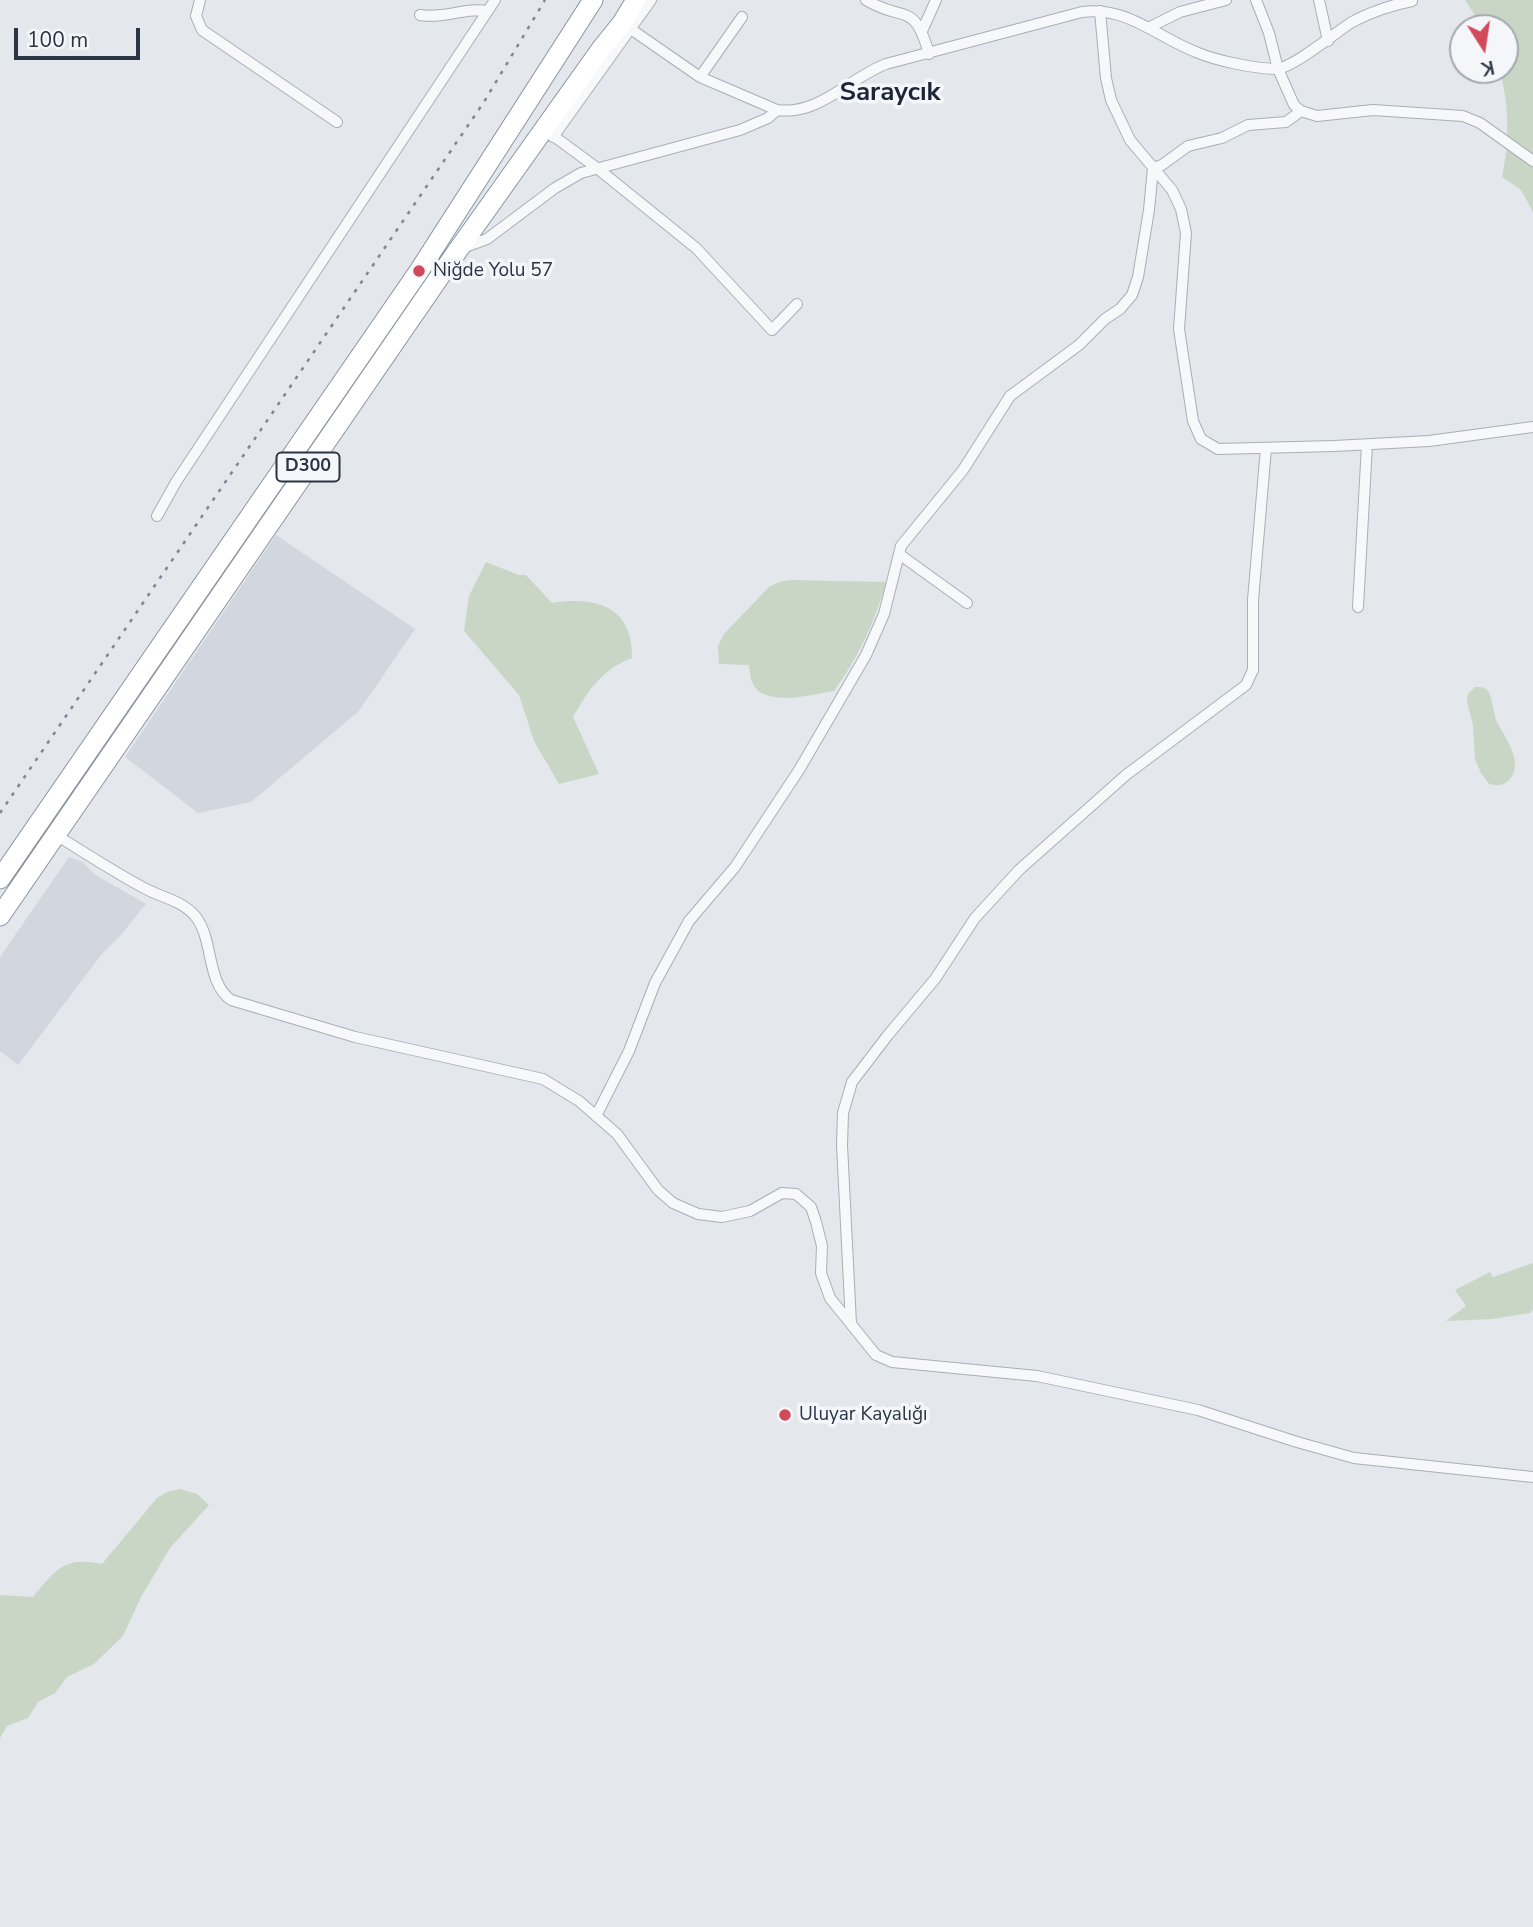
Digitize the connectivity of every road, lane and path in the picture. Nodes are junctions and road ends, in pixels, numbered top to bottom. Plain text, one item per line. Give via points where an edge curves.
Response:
1 (200, 0) edge
2 (495, 0) edge
3 (651, 0) edge
4 (936, 0) edge
5 (1226, 0) edge
6 (1256, 0) edge
7 (1319, 0) edge
8 (870, 1) edge
9 (1412, 1) edge
10 (590, 3) edge
11 (487, 11) junction
12 (1100, 11) junction
13 (420, 16) dead end
14 (626, 16) edge
15 (741, 17) dead end
16 (1150, 27) junction
17 (922, 31) junction
18 (1328, 41) junction
19 (929, 54) junction
20 (1278, 69) junction
21 (700, 78) junction
22 (777, 110) junction
23 (1301, 111) junction
24 (337, 122) dead end
25 (548, 133) junction
26 (1533, 161) edge
27 (597, 167) junction
28 (1153, 168) junction
29 (458, 250) junction
30 (797, 304) dead end
31 (1533, 427) edge
32 (1367, 445) junction
33 (1266, 448) junction
34 (157, 516) dead end
35 (899, 554) junction
36 (967, 603) dead end
37 (1358, 607) dead end
38 (56, 835) junction
39 (0, 879) edge
40 (0, 916) edge
41 (596, 1116) junction
42 (851, 1324) junction
43 (1533, 1477) edge

1 - 24 street via 196,16 202,30
2 - 11 street
3 - 14 street
4 - 17 street
5 - 16 street via 1180,12
6 - 20 street
7 - 18 street
8 - 17 street via 912,18
9 - 18 street via 1368,14
10 - 14 highway via 589,18 601,30
10 - 39 highway, D300 via 419,271
11 - 13 street
11 - 34 street
12 - 16 street
12 - 19 street
12 - 28 street via 1111,100 1130,140
14 - 21 street
14 - 25 highway, D300
15 - 21 street
16 - 20 street via 1205,56
17 - 19 street
18 - 20 street
19 - 22 street via 873,68 810,107
20 - 23 street
21 - 22 street
22 - 27 street via 740,130
23 - 26 street via 1317,116 1373,110 1457,115 1480,123
23 - 28 street via 1286,122 1248,124 1188,146
25 - 27 street
25 - 29 highway, D300
27 - 29 street via 555,188 487,239
27 - 30 street via 696,248 772,330
28 - 33 street via 1172,190 1186,233 1179,329 1195,431 1218,449
28 - 35 street via 1132,295 1079,345 1010,396
29 - 38 highway, D300
31 - 32 street
32 - 33 street
32 - 37 street
33 - 42 street via 1253,600 1253,670 1246,685 1126,775 1019,870 975,918 935,979 852,1082 843,1113 842,1145
35 - 36 street
35 - 41 street via 884,614 866,655 827,725 735,867 689,921 655,983 629,1051
38 - 40 highway, D300
38 - 41 street via 195,916 204,930 221,990 231,1000 355,1037 543,1079
41 - 42 street via 617,1133 658,1190 698,1214 722,1217 750,1211 782,1193 805,1200 816,1222 822,1247 821,1273 830,1298
42 - 43 street via 876,1355 892,1362 1037,1376 1198,1410 1354,1458

